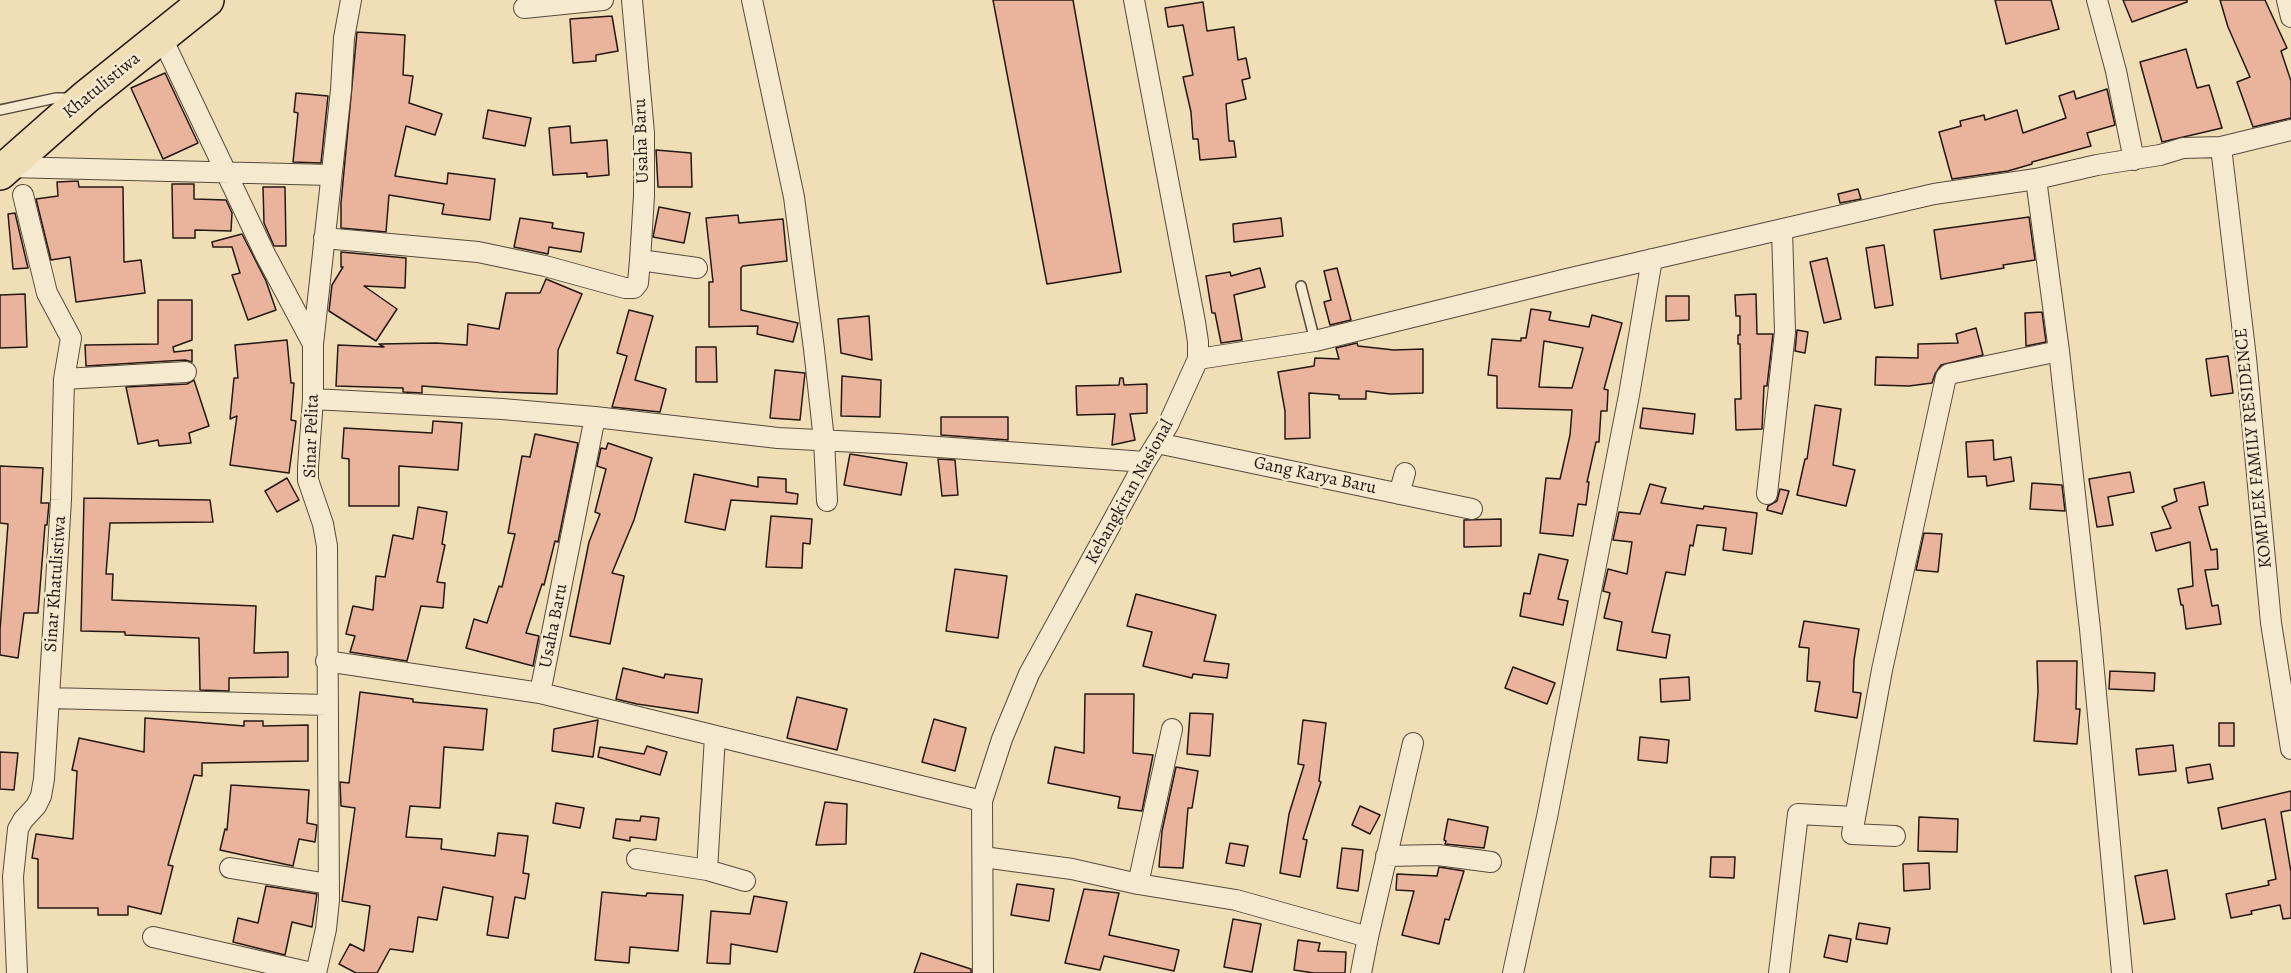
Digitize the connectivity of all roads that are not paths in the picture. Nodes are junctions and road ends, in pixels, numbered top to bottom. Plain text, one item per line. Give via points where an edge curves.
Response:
1 (207, 0) edge
2 (351, 0) edge
3 (603, 0) edge
4 (632, 0) edge
5 (752, 0) edge
6 (1134, 0) edge
7 (2097, 0) edge
8 (2287, 0) edge
9 (520, 6) edge
10 (2291, 17) edge
11 (162, 38) junction
12 (86, 97) junction
13 (0, 110) edge
14 (2291, 130) edge
15 (2221, 147) junction
16 (2134, 160) junction
17 (42, 168) junction
18 (228, 173) junction
19 (331, 175) junction
20 (2, 176) edge
21 (2036, 179) junction
22 (23, 195) junction
23 (1782, 229) junction
24 (324, 238) junction
25 (1652, 259) junction
26 (640, 260) junction
27 (697, 268) dead end
28 (1301, 286) dead end
29 (1315, 341) junction
30 (313, 344) junction
31 (2059, 351) junction
32 (1198, 359) junction
33 (186, 372) dead end
34 (64, 379) junction
35 (313, 399) junction
36 (595, 417) junction
37 (824, 441) junction
38 (1157, 443) junction
39 (1145, 462) junction
40 (1405, 473) dead end
41 (1399, 494) junction
42 (1767, 494) dead end
43 (827, 501) dead end
44 (1472, 509) dead end
45 (326, 661) junction
46 (540, 693) junction
47 (48, 698) junction
48 (327, 705) junction
49 (1172, 729) dead end
50 (715, 736) junction
51 (1413, 743) dead end
52 (2291, 749) edge
53 (982, 801) junction
54 (1855, 817) junction
55 (1894, 836) dead end
56 (1386, 856) junction
57 (982, 857) junction
58 (637, 859) dead end
59 (1491, 862) dead end
60 (230, 868) dead end
61 (707, 870) junction
62 (745, 881) dead end
63 (329, 884) junction
64 (1138, 884) junction
65 (1368, 936) junction
66 (153, 937) dead end
67 (17, 973) edge
68 (314, 973) edge
69 (983, 973) edge
70 (1361, 973) edge
71 (1514, 973) edge
72 (1779, 973) edge
73 (2122, 973) edge

1 - 11 highway, Khatulistiwa
2 - 19 street
3 - 9 street
4 - 26 street, Usaha Baru via 644,133
5 - 37 street via 794,197
6 - 32 street, Kebangkitan Nasional via 1195,322
7 - 16 street
8 - 10 street
11 - 12 highway, Khatulistiwa
11 - 18 street, Sinar Pelita
12 - 13 lane via 56,98
12 - 20 highway, Khatulistiwa
14 - 15 street
15 - 16 street via 2183,148
15 - 52 street, KOMPLEK FAMILY RESIDENCE via 2271,622
16 - 21 street
17 - 18 street
17 - 20 street
17 - 22 street
18 - 19 street
18 - 30 street, Sinar Pelita
19 - 24 street
20 - 22 street
21 - 23 street via 1934,194
21 - 31 street
22 - 34 street, Sinar Khatulistiwa via 47,293 71,338
23 - 25 street
23 - 42 street via 1785,332
24 - 26 street, Usaha Baru via 478,252 625,288 634,288 639,283
24 - 30 street
25 - 29 street
25 - 71 street via 1629,395
26 - 27 street
28 - 29 lane
29 - 32 street
30 - 35 street, Sinar Pelita
31 - 54 street via 1946,377 1882,670
31 - 73 street
32 - 38 street, Kebangkitan Nasional
33 - 34 street
34 - 47 street, Sinar Khatulistiwa via 61,500
35 - 36 street
35 - 45 street, Sinar Pelita via 308,474 327,546
36 - 37 street
36 - 46 street, Usaha Baru
37 - 39 street
37 - 43 street
38 - 39 street, Kebangkitan Nasional
38 - 41 street, Gang Karya Baru
39 - 53 street, Kebangkitan Nasional via 1029,674
40 - 41 street
41 - 44 street, Gang Karya Baru
45 - 46 street
45 - 48 street, Sinar Pelita
46 - 50 street
47 - 48 street
47 - 67 street, Sinar Khatulistiwa via 41,796 18,829 13,877
48 - 63 street, Sinar Pelita
49 - 64 street
50 - 53 street
50 - 61 street
51 - 56 street
53 - 57 street, Kebangkitan Nasional
54 - 55 street via 1852,834
54 - 72 street via 1798,813
56 - 59 street via 1438,855
56 - 65 street
57 - 64 street via 1072,869
57 - 69 street, Kebangkitan Nasional
58 - 61 street
60 - 63 street
61 - 62 street
63 - 68 street, Sinar Pelita via 326,929
64 - 65 street via 1236,900
65 - 70 street
66 - 68 street

